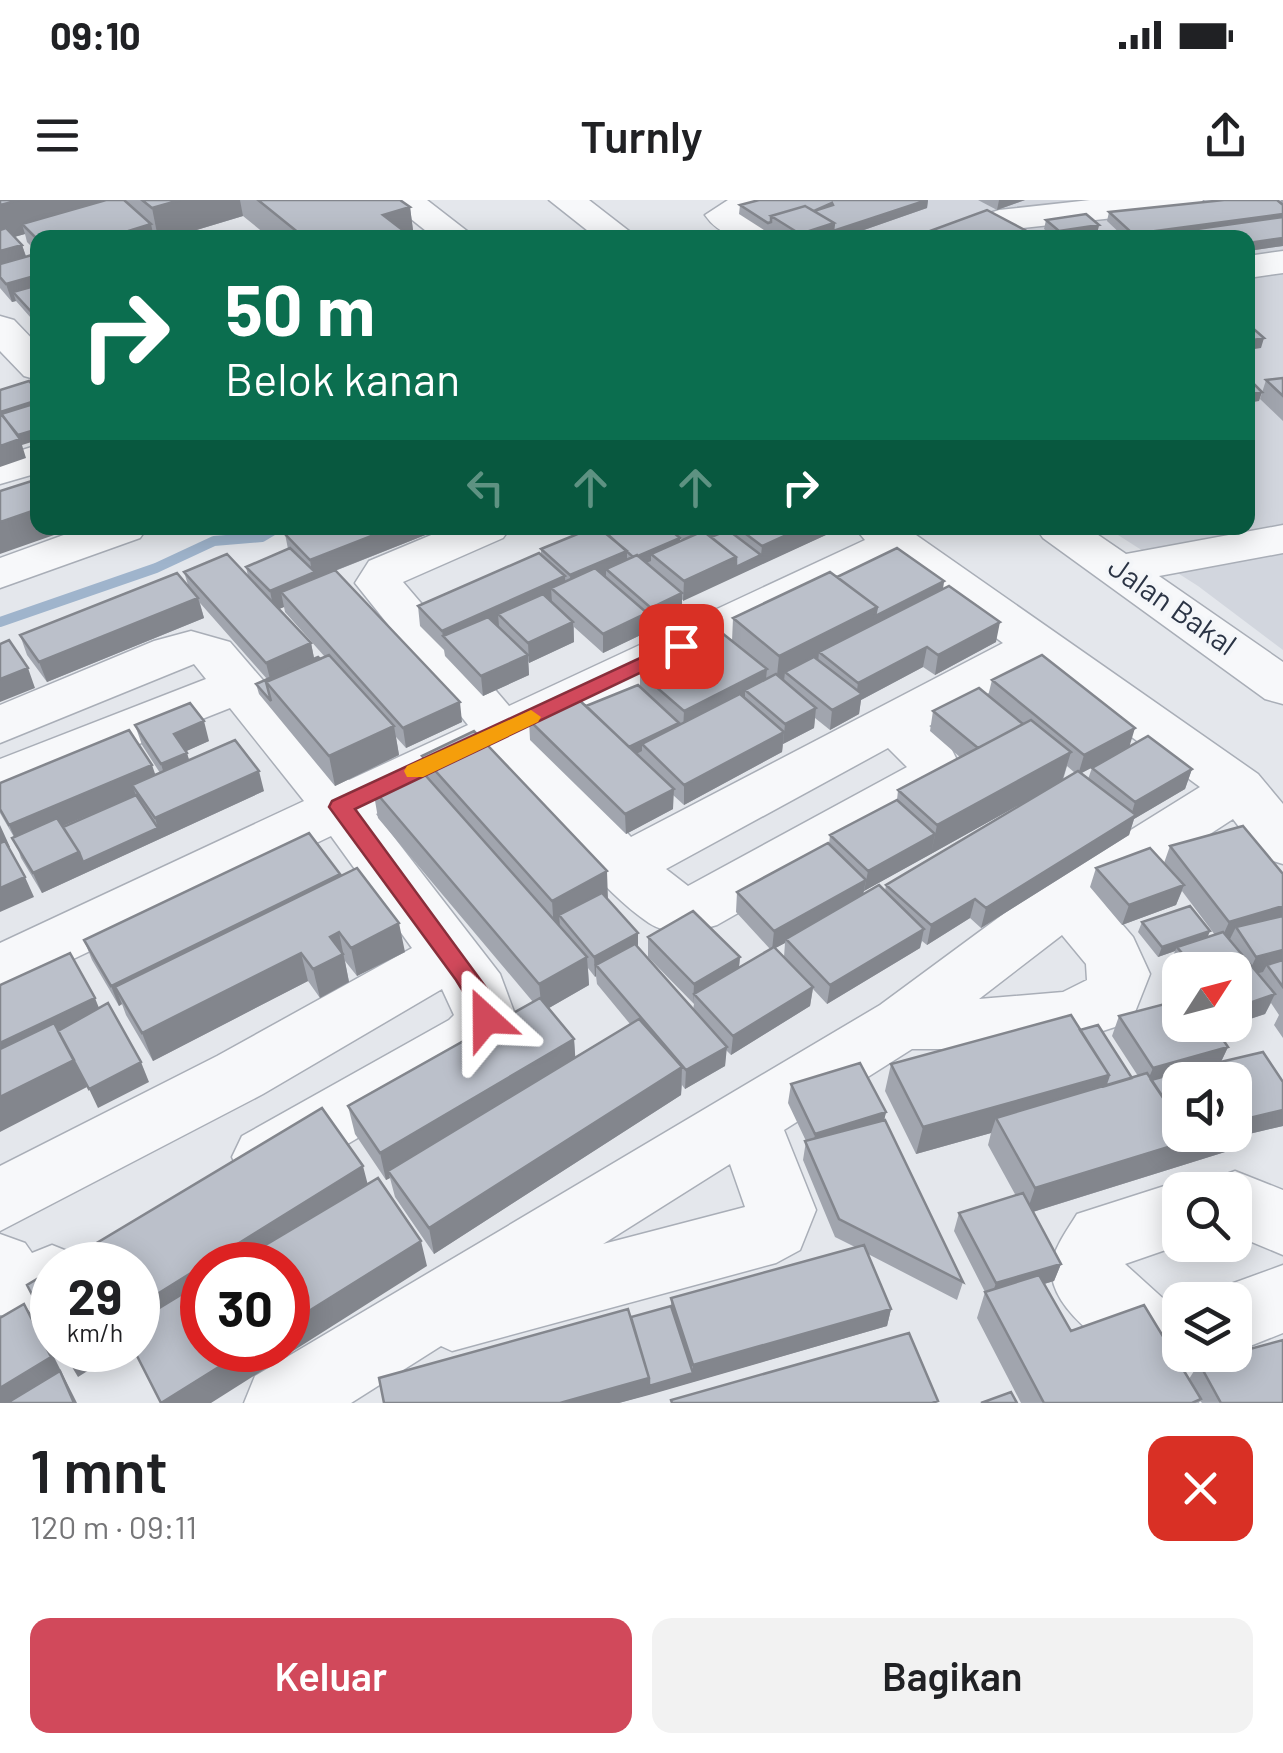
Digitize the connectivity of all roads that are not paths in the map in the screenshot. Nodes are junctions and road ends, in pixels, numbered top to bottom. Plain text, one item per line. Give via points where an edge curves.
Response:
1 (454, 200) edge
2 (566, 200) edge
3 (757, 200) edge
4 (962, 200) edge
5 (1186, 200) edge
6 (1133, 203) edge
7 (412, 205) edge
8 (999, 220) junction
9 (448, 230) edge
10 (609, 230) edge
11 (745, 230) edge
12 (971, 230) edge
13 (1017, 230) edge
14 (1283, 262) edge
15 (1255, 266) edge
16 (30, 461) edge
17 (0, 471) edge
18 (105, 535) edge
19 (470, 535) edge
20 (888, 535) edge
21 (1070, 535) edge
22 (1283, 539) edge
23 (1122, 569) junction
24 (0, 574) edge
25 (1040, 644) junction
26 (240, 685) junction
27 (1283, 687) edge
28 (890, 723) junction
29 (0, 725) edge
30 (501, 731) junction
31 (0, 780) edge
32 (1240, 788) junction
33 (340, 807) junction
34 (1283, 843) edge
35 (624, 866) junction
36 (1065, 900) junction
37 (452, 954) junction
38 (0, 970) edge
39 (902, 1023) junction
40 (746, 1118) junction
41 (214, 1186) edge
42 (0, 1200) edge
43 (1252, 1209) edge
44 (1162, 1219) edge
45 (1283, 1223) edge
46 (0, 1267) edge
47 (30, 1287) edge
48 (1283, 1299) edge
49 (1252, 1311) edge
50 (396, 1330) junction
51 (1162, 1339) edge
52 (284, 1402) edge

1 - 7 street
2 - 10 street
3 - 11 street via 722,214
4 - 8 street
5 - 6 street
6 - 8 street
7 - 9 street
8 - 12 street
8 - 13 street
14 - 15 street
16 - 17 street
18 - 24 street
19 - 30 street via 397,564 380,583 426,613
20 - 25 street
20 - 30 street
21 - 23 street, Jalan Bakal
22 - 23 street
23 - 27 street, Jalan Bakal
25 - 28 street
25 - 32 street
26 - 29 street via 212,652 184,648
26 - 31 street
26 - 33 street
28 - 35 street
28 - 35 street via 933,759 928,780 696,910 671,908
30 - 33 street
30 - 35 street
32 - 34 street
32 - 36 street
33 - 37 street
33 - 38 street
36 - 39 street
36 - 39 street via 1108,950 1119,974 1104,1001 1074,1018 1042,1023
37 - 41 street via 486,1008 482,1028 471,1039
37 - 42 street
39 - 40 street
40 - 50 street
40 - 50 street via 782,1210 775,1226 752,1240
43 - 45 street
44 - 51 street via 1102,1237 1088,1261 1088,1276 1130,1322
46 - 47 street via 14,1287
48 - 49 street
50 - 52 street

